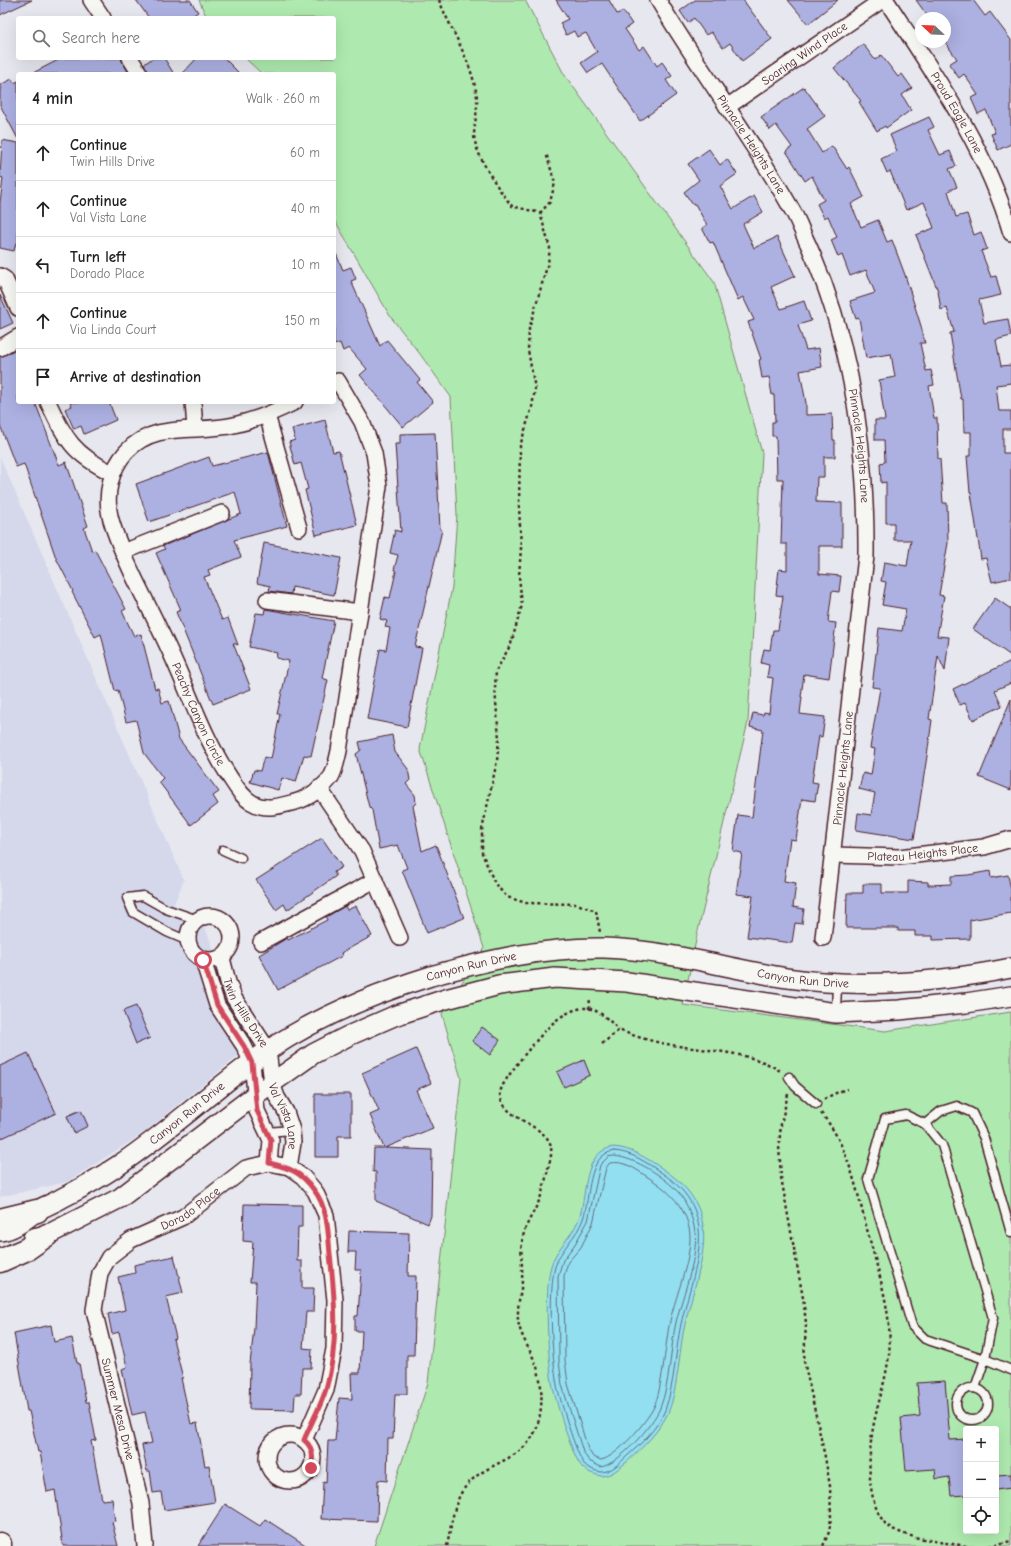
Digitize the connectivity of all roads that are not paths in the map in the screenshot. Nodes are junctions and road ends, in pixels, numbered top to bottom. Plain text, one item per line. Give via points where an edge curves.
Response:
1 (91, 0) edge
2 (658, 0) edge
3 (882, 0) edge
4 (886, 0) edge
5 (102, 16) edge
6 (131, 60) edge
7 (139, 72) edge
8 (727, 107) junction
9 (1011, 233) edge
10 (0, 276) edge
11 (16, 304) edge
12 (16, 338) edge
13 (0, 348) edge
14 (336, 381) edge
15 (49, 404) edge
16 (193, 404) edge
17 (291, 404) edge
18 (267, 415) junction
19 (195, 428) junction
20 (112, 473) junction
21 (222, 513) dead end
22 (299, 528) dead end
23 (123, 552) junction
24 (267, 600) dead end
25 (360, 612) junction
26 (319, 788) junction
27 (1011, 839) edge
28 (223, 850) dead end
29 (833, 855) junction
30 (241, 858) dead end
31 (375, 880) junction
32 (198, 920) junction
33 (400, 938) dead end
34 (823, 938) dead end
35 (188, 940) junction
36 (261, 942) dead end
37 (222, 958) junction
38 (203, 960) junction
39 (1011, 968) edge
40 (837, 983) junction
41 (1011, 996) edge
42 (836, 1013) junction
43 (270, 1067) junction
44 (789, 1077) road end
45 (254, 1079) junction
46 (816, 1104) road end
47 (925, 1124) junction
48 (292, 1130) junction
49 (267, 1132) junction
50 (269, 1163) junction
51 (289, 1167) junction
52 (37, 1211) junction
53 (0, 1220) edge
54 (0, 1231) edge
55 (1011, 1233) edge
56 (47, 1235) junction
57 (0, 1250) edge
58 (0, 1262) edge
59 (100, 1273) joint
60 (985, 1359) junction
61 (1011, 1370) edge
62 (975, 1388) junction
63 (304, 1440) dead end
64 (145, 1546) edge

1 - 5 street
2 - 8 street, Pinnacle Heights Lane
3 - 8 street, Soaring Wind Place
4 - 9 street, Proud Eagle Lane via 956,107 981,158
6 - 7 street
8 - 29 street, Pinnacle Heights Lane via 792,209 822,276 844,347 855,399 866,502 866,556
10 - 11 street via 5,279
12 - 13 street
14 - 25 street, Peachy Canyon Circle via 362,422 374,453 379,486
15 - 20 street via 62,433 74,449 93,464
16 - 19 street
17 - 18 street, Peachy Canyon Circle
18 - 19 street, Peachy Canyon Circle via 232,426
18 - 22 street
19 - 20 street, Peachy Canyon Circle via 159,432 141,439 127,451
20 - 23 street, Peachy Canyon Circle via 108,486 110,515
21 - 23 street
23 - 26 street, Peachy Canyon Circle via 200,724 239,792 252,803 272,808 302,801
24 - 25 street
25 - 26 street, Peachy Canyon Circle via 339,751 332,776
26 - 31 street via 362,851
27 - 29 street, Plateau Heights Place via 984,847 899,857
28 - 30 lane
29 - 34 street, Pinnacle Heights Lane
31 - 33 street
31 - 36 street
32 - 35 street via 190,928
32 - 35 lane via 166,909 143,896 127,898 133,912 167,932
32 - 37 street via 209,916 227,924 232,938 228,952
35 - 38 street via 193,952
37 - 38 street
37 - 43 street, Twin Hills Drive via 234,998
38 - 45 street, Twin Hills Drive via 217,1005 244,1046
39 - 40 street, Canyon Run Drive via 974,976 903,984
40 - 42 lane
40 - 43 street, Canyon Run Drive via 789,978 640,950 603,948 538,951 468,966 392,988 308,1025
41 - 42 street, Canyon Run Drive via 921,1008
42 - 43 street, Canyon Run Drive via 627,982 555,978 499,985 446,998 394,1016 313,1054
43 - 45 street, Canyon Run Drive
43 - 45 street, Canyon Run Drive
43 - 48 street, Val Vista Lane via 277,1097
44 - 46 lane via 795,1086
45 - 49 street, Val Vista Lane via 259,1119
45 - 52 street, Canyon Run Drive via 152,1141 118,1166
45 - 56 street, Canyon Run Drive via 120,1198
47 - 55 lane via 941,1111 957,1106 972,1113 984,1138
47 - 60 lane via 942,1145 993,1318
47 - 60 lane via 906,1115 885,1119 868,1179 912,1326 925,1339
48 - 49 lane
48 - 51 street, Val Vista Lane via 293,1143
49 - 50 street, Val Vista Lane via 271,1140
50 - 51 street, Dorado Place
50 - 59 street, Dorado Place via 246,1168 183,1217 131,1240 108,1257
51 - 63 street via 303,1177 315,1191 326,1214 335,1300 334,1349 326,1390
52 - 53 main road
52 - 54 street, Canyon Run Drive via 23,1223
56 - 57 street, Canyon Run Drive via 21,1241
56 - 58 main road via 27,1249
59 - 64 street, Summer Mesa Drive via 94,1310 141,1503
60 - 61 lane
60 - 62 lane
62 - 62 lane via 960,1392 956,1402 958,1412 970,1420 976,1420 984,1414 988,1404 985,1394

